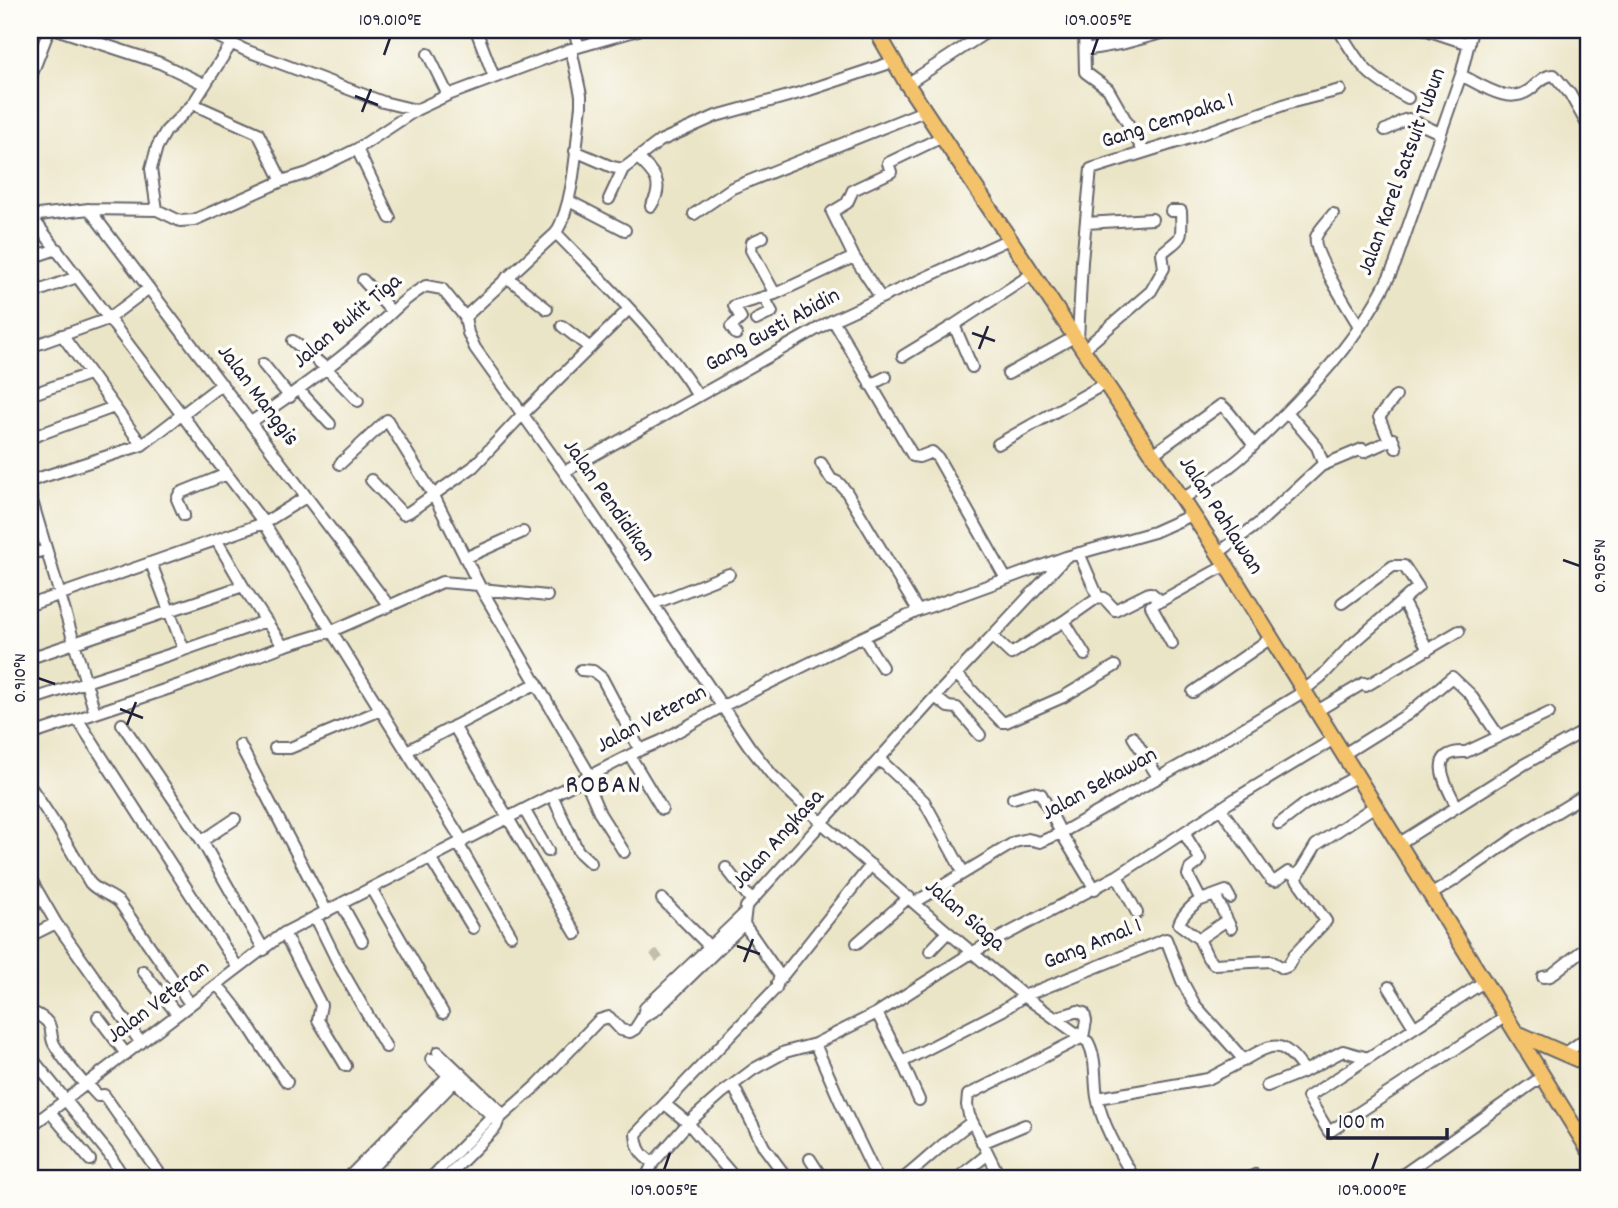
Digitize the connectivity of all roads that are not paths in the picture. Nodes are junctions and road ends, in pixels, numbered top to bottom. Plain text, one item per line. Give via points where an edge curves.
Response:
1 (49, 30) edge
2 (59, 30) edge
3 (204, 30) edge
4 (476, 30) edge
5 (573, 30) edge
6 (638, 30) edge
7 (876, 30) edge
8 (1084, 30) edge
9 (1172, 30) edge
10 (1339, 30) edge
11 (1427, 30) edge
12 (1472, 30) edge
13 (983, 31) edge
14 (227, 37) edge
15 (1469, 44) junction
16 (575, 47) junction
17 (1085, 50) junction
18 (428, 54) dead end
19 (893, 62) junction
20 (1461, 75) junction
21 (494, 77) junction
22 (30, 79) edge
23 (204, 84) junction
24 (907, 85) junction
25 (1340, 90) dead end
26 (448, 95) junction
27 (1408, 98) dead end
28 (193, 104) junction
29 (416, 110) junction
30 (924, 111) junction
31 (1588, 126) edge
32 (1385, 130) dead end
33 (1440, 133) junction
34 (942, 137) junction
35 (357, 149) junction
36 (575, 151) junction
37 (1144, 152) junction
38 (638, 159) junction
39 (623, 169) junction
40 (282, 181) junction
41 (609, 199) dead end
42 (569, 201) junction
43 (651, 206) dead end
44 (89, 209) junction
45 (158, 209) junction
46 (1171, 211) dead end
47 (694, 214) dead end
48 (1333, 214) dead end
49 (30, 216) edge
50 (390, 218) dead end
51 (1152, 219) dead end
52 (1086, 223) junction
53 (625, 230) dead end
54 (556, 233) junction
55 (763, 237) dead end
56 (1010, 239) junction
57 (57, 249) junction
58 (854, 257) junction
59 (30, 258) edge
60 (1032, 274) junction
61 (77, 277) junction
62 (507, 278) junction
63 (363, 280) dead end
64 (149, 288) junction
65 (30, 293) edge
66 (770, 295) junction
67 (881, 298) junction
68 (547, 309) dead end
69 (629, 309) junction
70 (392, 312) junction
71 (465, 317) junction
72 (108, 319) junction
73 (756, 320) dead end
74 (833, 320) junction
75 (954, 325) junction
76 (562, 326) dead end
77 (1359, 326) junction
78 (736, 334) dead end
79 (62, 335) junction
80 (293, 341) dead end
81 (1080, 342) junction
82 (30, 347) edge
83 (590, 348) junction
84 (903, 356) dead end
85 (263, 364) dead end
86 (972, 367) dead end
87 (326, 368) junction
88 (89, 374) junction
89 (1008, 374) dead end
90 (886, 377) dead end
91 (1106, 383) junction
92 (222, 384) junction
93 (870, 385) junction
94 (294, 393) junction
95 (30, 395) edge
96 (698, 396) junction
97 (1396, 396) dead end
98 (358, 401) dead end
99 (114, 407) junction
100 (1288, 413) junction
101 (181, 415) junction
102 (522, 415) junction
103 (251, 422) junction
104 (330, 424) dead end
105 (30, 438) edge
106 (998, 444) dead end
107 (142, 445) junction
108 (1254, 445) junction
109 (1153, 454) junction
110 (821, 463) dead end
111 (340, 464) dead end
112 (1321, 466) junction
113 (564, 472) junction
114 (227, 474) junction
115 (371, 480) dead end
116 (30, 481) edge
117 (30, 494) edge
118 (434, 496) junction
119 (306, 497) junction
120 (1183, 499) junction
121 (184, 515) dead end
122 (1192, 515) junction
123 (264, 523) junction
124 (523, 532) dead end
125 (217, 541) junction
126 (46, 550) junction
127 (1079, 553) junction
128 (30, 554) edge
129 (1066, 556) junction
130 (465, 558) junction
131 (1222, 559) junction
132 (151, 564) junction
133 (729, 574) dead end
134 (1005, 578) junction
135 (243, 586) junction
136 (480, 587) junction
137 (60, 596) junction
138 (547, 596) dead end
139 (1098, 597) junction
140 (1159, 601) junction
141 (1403, 601) junction
142 (1342, 603) dead end
143 (653, 604) junction
144 (30, 605) edge
145 (388, 606) junction
146 (169, 611) junction
147 (918, 611) junction
148 (266, 621) junction
149 (1064, 621) junction
150 (332, 631) junction
151 (1459, 631) dead end
152 (992, 636) junction
153 (863, 637) junction
154 (1271, 638) junction
155 (1172, 643) dead end
156 (75, 644) junction
157 (283, 646) junction
158 (184, 650) junction
159 (1428, 650) junction
160 (1085, 655) dead end
161 (30, 658) edge
162 (1115, 666) dead end
163 (882, 667) dead end
164 (581, 670) dead end
165 (957, 675) junction
166 (86, 682) junction
167 (537, 683) junction
168 (1304, 690) junction
169 (1193, 692) dead end
170 (935, 697) junction
171 (30, 700) edge
172 (723, 706) junction
173 (380, 710) junction
174 (1317, 711) junction
175 (95, 713) junction
176 (1549, 713) dead end
177 (78, 720) junction
178 (122, 723) dead end
179 (454, 726) junction
180 (1588, 729) edge
181 (30, 735) edge
182 (1498, 735) junction
183 (980, 736) dead end
184 (1133, 737) dead end
185 (1334, 739) junction
186 (240, 745) dead end
187 (275, 748) dead end
188 (407, 751) junction
189 (635, 753) junction
190 (1344, 754) junction
191 (879, 759) junction
192 (1357, 776) junction
193 (1158, 777) junction
194 (588, 778) junction
195 (30, 786) edge
196 (1588, 793) edge
197 (553, 797) junction
198 (1013, 798) dead end
199 (1375, 806) junction
200 (1457, 807) junction
201 (662, 809) dead end
202 (1221, 809) junction
203 (525, 811) junction
204 (235, 819) dead end
205 (509, 819) junction
206 (823, 824) junction
207 (1279, 824) dead end
208 (1060, 833) junction
209 (1184, 833) junction
210 (202, 841) junction
211 (461, 843) junction
212 (1398, 844) junction
213 (548, 851) dead end
214 (624, 852) dead end
215 (431, 859) junction
216 (591, 863) dead end
217 (872, 865) junction
218 (726, 868) dead end
219 (963, 872) junction
220 (1118, 876) junction
221 (30, 878) edge
222 (1296, 878) junction
223 (1095, 889) junction
224 (372, 890) junction
225 (1432, 894) junction
226 (1214, 895) junction
227 (1230, 898) dead end
228 (662, 899) dead end
229 (751, 900) junction
230 (911, 900) junction
231 (1201, 900) junction
232 (342, 905) junction
233 (327, 912) junction
234 (1137, 914) dead end
235 (316, 918) junction
236 (744, 919) junction
237 (56, 923) junction
238 (473, 928) dead end
239 (1184, 930) junction
240 (948, 932) junction
241 (284, 933) junction
242 (576, 934) dead end
243 (511, 935) dead end
244 (30, 936) edge
245 (1166, 939) junction
246 (1199, 939) junction
247 (362, 941) dead end
248 (858, 943) dead end
249 (1588, 946) edge
250 (711, 949) junction
251 (264, 950) junction
252 (930, 951) dead end
253 (973, 952) junction
254 (238, 968) junction
255 (143, 971) dead end
256 (1543, 977) dead end
257 (1485, 981) junction
258 (777, 983) junction
259 (217, 985) junction
260 (1389, 987) dead end
261 (1024, 996) junction
262 (190, 1004) junction
263 (443, 1013) dead end
264 (877, 1013) junction
265 (177, 1014) junction
266 (30, 1016) edge
267 (1506, 1016) junction
268 (98, 1017) dead end
269 (1055, 1018) junction
270 (1414, 1027) junction
271 (1517, 1033) junction
272 (1083, 1037) junction
273 (1588, 1037) edge
274 (141, 1043) junction
275 (815, 1044) junction
276 (386, 1047) dead end
277 (1530, 1053) junction
278 (126, 1054) junction
279 (1564, 1054) junction
280 (30, 1056) edge
281 (435, 1056) dead end
282 (1368, 1058) junction
283 (1244, 1060) junction
284 (902, 1062) junction
285 (1588, 1064) edge
286 (346, 1066) dead end
287 (1305, 1071) junction
288 (455, 1076) junction
289 (1543, 1076) junction
290 (287, 1082) dead end
291 (86, 1084) junction
292 (733, 1086) junction
293 (1267, 1086) dead end
294 (1098, 1098) junction
295 (66, 1099) junction
296 (919, 1100) dead end
297 (666, 1105) junction
298 (50, 1112) junction
299 (498, 1116) junction
300 (972, 1122) junction
301 (688, 1123) junction
302 (31, 1124) edge
303 (1025, 1125) dead end
304 (982, 1143) junction
305 (1588, 1149) edge
306 (988, 1154) junction
307 (810, 1159) dead end
308 (90, 1160) dead end
309 (160, 1174) dead end
310 (650, 1174) edge
311 (875, 1174) dead end
312 (124, 1178) edge
313 (348, 1178) edge
314 (362, 1178) edge
315 (431, 1178) edge
316 (446, 1178) edge
317 (735, 1178) edge
318 (787, 1178) edge
319 (822, 1178) edge
320 (904, 1178) edge
321 (958, 1178) edge
322 (1000, 1178) edge
323 (1134, 1178) edge
324 (1249, 1178) edge
325 (1258, 1178) edge
326 (1398, 1178) edge

1 - 22 street
2 - 23 street via 160,63
3 - 14 street
4 - 21 street
5 - 16 street
6 - 16 street
7 - 19 main road, Jalan Pahlawan
8 - 17 street
9 - 17 street
10 - 27 street via 1371,76
11 - 15 street
12 - 15 street, Jalan Karel Satsuit Tubun
13 - 24 street
14 - 23 street
14 - 29 street via 383,102
15 - 20 street, Jalan Karel Satsuit Tubun
16 - 21 street
16 - 36 street via 581,96
17 - 37 street via 1086,72 1108,89
18 - 26 street
19 - 24 main road, Jalan Pahlawan
19 - 38 street via 716,116 660,141
20 - 31 street via 1512,97 1522,96 1554,75
20 - 33 street, Jalan Karel Satsuit Tubun
21 - 26 street
23 - 28 street
24 - 30 main road, Jalan Pahlawan
25 - 37 street, Gang Cempaka 1
26 - 29 street
28 - 40 street via 258,133
28 - 45 street via 157,147 151,169
29 - 35 street
30 - 34 main road, Jalan Pahlawan
30 - 47 street via 732,188
32 - 33 street via 1409,119
33 - 77 street, Jalan Karel Satsuit Tubun via 1395,264
34 - 56 main road, Jalan Pahlawan
34 - 58 street via 888,163 891,172 853,190 847,203 835,209 832,215
35 - 40 street
35 - 50 street
36 - 39 street
36 - 42 street
37 - 52 street, Gang Cempaka 1 via 1091,169
38 - 39 street
38 - 43 street via 655,177 658,193
39 - 41 street
40 - 45 street via 194,220 180,220
42 - 53 street
42 - 54 street
44 - 45 street
44 - 49 street
44 - 64 street, Jalan Manggis
46 - 81 street via 1181,211 1182,232 1174,246 1162,253 1164,268 1155,285
48 - 77 street via 1315,243
49 - 57 street
51 - 52 street
52 - 81 street, Gang Cempaka 1
54 - 62 street
54 - 69 street
55 - 66 street via 752,242 751,250
56 - 60 main road, Jalan Pahlawan
56 - 67 street, Gang Gusti Abidin
57 - 59 street
57 - 61 street
58 - 66 street
58 - 67 street
60 - 75 street
60 - 81 main road, Jalan Pahlawan
61 - 65 street
61 - 72 street
62 - 68 street
62 - 71 street
63 - 70 street
64 - 72 street
64 - 92 street, Jalan Manggis
66 - 73 street via 772,312
66 - 78 street via 734,306 741,318 731,327
67 - 74 street, Gang Gusti Abidin
69 - 83 street
69 - 96 street via 674,360
70 - 71 street, Jalan Bukit Tiga via 421,289 433,286 442,289
70 - 87 street, Jalan Bukit Tiga
71 - 102 street, Jalan Pendidikan via 475,348
72 - 79 street
72 - 101 street
74 - 93 street
74 - 96 street, Gang Gusti Abidin
75 - 84 street
75 - 86 street
76 - 83 street
77 - 100 street, Jalan Karel Satsuit Tubun via 1331,367
79 - 82 street
79 - 88 street
80 - 87 street
81 - 89 street
81 - 91 main road, Jalan Pahlawan
83 - 102 street
85 - 94 street
87 - 94 street, Jalan Bukit Tiga
87 - 98 street
88 - 95 street
88 - 99 street
90 - 93 street
91 - 106 street
91 - 109 main road, Jalan Pahlawan
92 - 101 street
92 - 103 street, Jalan Manggis
93 - 134 street via 914,456 932,452 938,458
94 - 103 street, Jalan Bukit Tiga
94 - 104 street
96 - 113 street, Gang Gusti Abidin
97 - 112 street via 1379,417 1393,445 1362,449
99 - 105 street
99 - 107 street
100 - 108 street, Jalan Karel Satsuit Tubun
100 - 112 street via 1317,447
101 - 107 street
101 - 114 street
102 - 113 street, Jalan Pendidikan
102 - 118 street via 474,467
103 - 119 street, Jalan Manggis
107 - 116 street
108 - 109 street via 1221,405
108 - 120 street, Jalan Karel Satsuit Tubun
109 - 120 main road, Jalan Pahlawan
110 - 147 street via 846,491
111 - 118 street via 387,421
112 - 131 street
113 - 143 street, Jalan Pendidikan
114 - 121 street via 180,492 177,499
114 - 123 street
115 - 118 street via 403,514
117 - 126 street
118 - 130 street
119 - 123 street
119 - 145 street, Jalan Manggis
120 - 122 main road, Jalan Pahlawan
122 - 127 street, Jalan Veteran via 1154,532
122 - 131 main road, Jalan Pahlawan
123 - 125 street
123 - 150 street
124 - 130 street
125 - 132 street
125 - 135 street
126 - 128 street
126 - 137 street
127 - 129 street, Jalan Veteran
127 - 139 street
129 - 134 street, Jalan Veteran
129 - 152 street, Jalan Angkasa
130 - 136 street
131 - 140 street
131 - 154 main road, Jalan Pahlawan
132 - 137 street
132 - 146 street
133 - 143 street
134 - 147 street, Jalan Veteran
135 - 146 street
135 - 148 street
136 - 138 street
136 - 145 street via 442,582
136 - 167 street
137 - 144 street
137 - 156 street
139 - 140 street via 1115,610 1149,593
139 - 149 street
140 - 155 street via 1151,606
141 - 142 street, Jalan Sekawan via 1418,587 1400,565
141 - 159 street
141 - 168 street, Jalan Sekawan
143 - 172 street, Jalan Pendidikan
145 - 150 street
146 - 156 street
146 - 158 street
147 - 153 street, Jalan Veteran
148 - 157 street
148 - 158 street
149 - 152 street via 1011,654
149 - 160 street
150 - 157 street
150 - 173 street
151 - 159 street
152 - 165 street, Jalan Angkasa
153 - 163 street
153 - 172 street, Jalan Veteran
154 - 168 main road, Jalan Pahlawan
154 - 169 street
156 - 161 street
156 - 166 street
157 - 175 street
158 - 166 street
159 - 174 street
162 - 165 street via 1063,697 1006,722
164 - 189 street via 602,678
165 - 170 street, Jalan Angkasa
166 - 171 street
166 - 175 street
167 - 179 street
167 - 194 street
168 - 174 main road, Jalan Pahlawan
168 - 193 street, Jalan Sekawan
170 - 183 street via 957,708
170 - 191 street, Jalan Angkasa
172 - 189 street, Jalan Veteran
172 - 206 street, Jalan Siaga via 763,765
173 - 187 street via 289,748
173 - 188 street
174 - 185 main road, Jalan Pahlawan
175 - 177 street
176 - 182 street
177 - 181 street
177 - 254 street
178 - 210 street
179 - 188 street
179 - 205 street
180 - 200 street
182 - 190 street via 1470,694 1452,677 1408,714
182 - 200 street via 1443,761 1442,777
184 - 193 street
185 - 190 main road, Jalan Pahlawan
185 - 202 street
186 - 233 street
188 - 211 street
189 - 194 street, Jalan Veteran
189 - 201 street
190 - 192 main road, Jalan Pahlawan
191 - 206 street, Jalan Angkasa
191 - 219 street via 927,805
192 - 199 main road, Jalan Pahlawan
192 - 207 street
193 - 208 street, Jalan Sekawan
194 - 197 street, Jalan Veteran
194 - 214 street via 600,814
195 - 262 street via 90,883 120,903
196 - 225 street
197 - 203 street, Jalan Veteran
197 - 216 street via 578,851
198 - 208 street via 1041,794
199 - 212 main road, Jalan Pahlawan
199 - 222 street via 1316,845
200 - 212 street
202 - 209 street
202 - 222 street via 1271,880 1288,872
203 - 205 street, Jalan Veteran
203 - 213 street
204 - 210 street
205 - 211 street, Jalan Veteran
205 - 242 street
206 - 217 street, Jalan Siaga
206 - 229 street, Jalan Angkasa
208 - 219 street, Jalan Sekawan via 1040,842 1023,839
208 - 223 street
209 - 220 street
209 - 231 street via 1200,859 1188,875
210 - 251 street
211 - 215 street, Jalan Veteran
211 - 243 street
212 - 225 main road, Jalan Pahlawan
215 - 224 street, Jalan Veteran
215 - 238 street
217 - 230 street, Jalan Siaga
217 - 258 street
218 - 229 street
219 - 230 street, Jalan Sekawan
220 - 223 street
220 - 234 street
221 - 237 street
222 - 246 street via 1326,921 1288,966 1259,960 1214,964
223 - 253 street
224 - 232 street, Jalan Veteran
224 - 263 street
225 - 257 main road, Jalan Pahlawan
226 - 227 street via 1226,891
226 - 231 street
226 - 246 street via 1229,924
228 - 250 street
229 - 236 street, Jalan Angkasa
230 - 240 street, Jalan Siaga
230 - 248 street, Jalan Sekawan
231 - 239 street via 1180,920
232 - 233 street, Jalan Veteran
232 - 247 street
233 - 235 street, Jalan Veteran
235 - 241 street, Jalan Veteran
235 - 276 street
236 - 250 street
236 - 258 street, Jalan Angkasa via 778,973
237 - 244 street
237 - 274 street
239 - 245 street
239 - 246 street
240 - 252 street
240 - 253 street, Jalan Siaga
241 - 251 street, Jalan Veteran
241 - 286 street via 321,1005 318,1020
245 - 261 street, Gang Amal 1
245 - 283 street, Gang Amal 1 via 1195,1005
249 - 256 street
250 - 299 street via 645,1008 635,1029 621,1030 610,1017 598,1020 537,1085
251 - 254 street, Jalan Veteran
253 - 261 street, Jalan Siaga
253 - 264 street
254 - 259 street, Jalan Veteran
255 - 265 street
257 - 267 main road, Jalan Pahlawan
257 - 270 street
258 - 297 street
259 - 262 street, Jalan Veteran
259 - 290 street
260 - 270 street
261 - 269 street, Jalan Siaga
261 - 284 street, Gang Amal 1
262 - 265 street, Jalan Veteran
264 - 275 street
264 - 284 street
265 - 274 street, Jalan Veteran
266 - 291 street via 38,1014 49,1024 55,1047
267 - 271 main road, Jalan Pahlawan
267 - 282 street via 1329,1132 1308,1097
268 - 278 street
269 - 272 street, Jalan Siaga
269 - 272 street via 1084,1013
270 - 282 street
271 - 277 main road, Jalan Pahlawan
271 - 279 main road
272 - 294 street via 1093,1054
272 - 300 street via 971,1092 967,1105
273 - 279 street
274 - 278 street, Jalan Veteran
275 - 292 street via 785,1052
275 - 311 street
277 - 279 main road
277 - 289 main road, Jalan Pahlawan
278 - 291 street, Jalan Veteran
279 - 285 main road
280 - 295 street
281 - 288 street
282 - 287 street via 1343,1051
283 - 287 street via 1278,1045 1288,1049
283 - 294 street via 1208,1079
284 - 296 street
287 - 293 street
288 - 299 street
288 - 313 street
288 - 314 street
289 - 305 main road, Jalan Pahlawan
289 - 326 street
291 - 295 street, Jalan Veteran
291 - 309 street via 98,1096 104,1095
292 - 301 street
292 - 318 street via 764,1147
294 - 323 street
295 - 298 street, Jalan Veteran
295 - 312 street
297 - 301 street
297 - 310 street via 636,1134
298 - 302 street, Jalan Veteran
298 - 308 street
299 - 315 street
299 - 316 street via 496,1128
300 - 304 street
300 - 320 street
301 - 310 street
301 - 317 street
303 - 304 street
304 - 306 street
306 - 321 street
306 - 322 street
307 - 319 street
324 - 325 street

